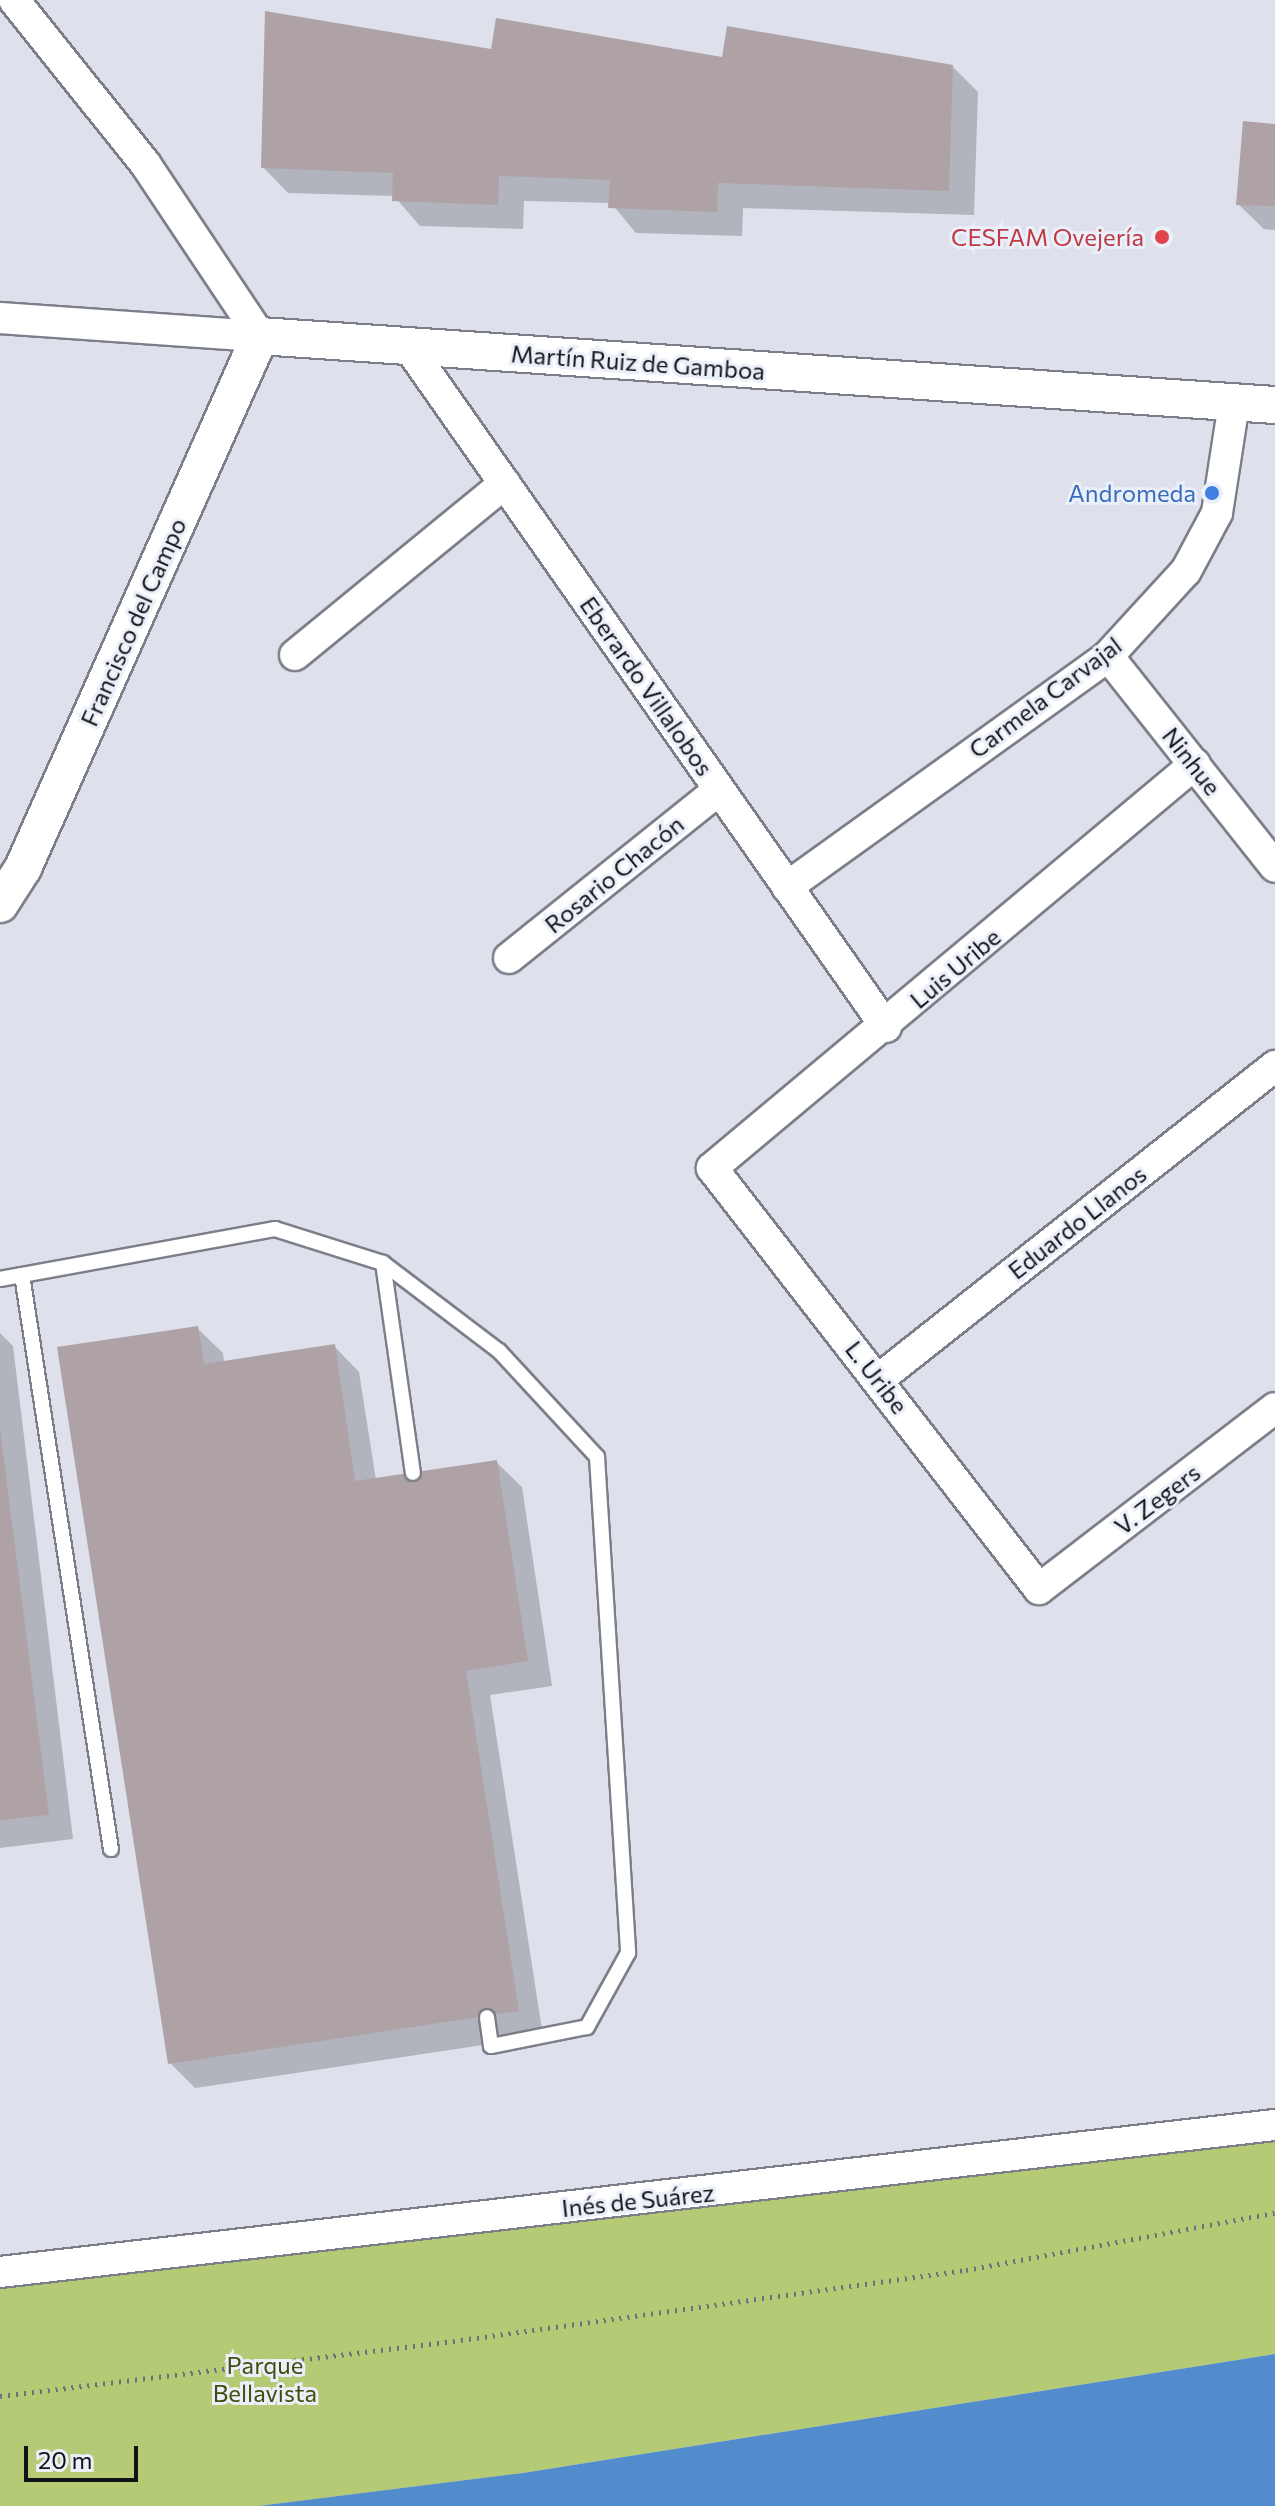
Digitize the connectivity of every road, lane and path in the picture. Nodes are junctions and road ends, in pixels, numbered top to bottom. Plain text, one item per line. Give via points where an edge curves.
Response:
1 (14, 0) edge
2 (0, 318) edge
3 (260, 336) junction
4 (408, 346) junction
5 (1234, 403) junction
6 (1275, 405) edge
7 (505, 483) junction
8 (295, 655) dead end
9 (1108, 656) junction
10 (1195, 764) junction
11 (719, 790) junction
12 (1275, 867) edge
13 (787, 887) junction
14 (0, 904) edge
15 (509, 958) dead end
16 (886, 1027) junction
17 (1275, 1066) edge
18 (712, 1168) joint
19 (383, 1263) junction
20 (22, 1275) junction
21 (0, 1279) edge
22 (879, 1379) junction
23 (1275, 1408) edge
24 (413, 1473) dead end
25 (1039, 1589) joint
26 (111, 1849) dead end
27 (487, 2017) dead end
28 (1275, 2125) edge
29 (1275, 2213) edge
30 (0, 2272) edge
31 (0, 2396) edge

1 - 3 street via 146,165
2 - 3 street, Martín Ruiz de Gamboa
3 - 4 street, Martín Ruiz de Gamboa
3 - 14 street, Francisco del Campo via 23,868
4 - 5 street, Martín Ruiz de Gamboa
4 - 7 street, Eberardo Villalobos
5 - 6 street, Martín Ruiz de Gamboa
5 - 9 street, Carmela Carvajal via 1222,489 1209,534 1186,571
7 - 8 street
7 - 11 street, Eberardo Villalobos
9 - 10 street, Ninhue
9 - 13 street, Carmela Carvajal
10 - 12 street, Ninhue
10 - 16 street, Luis Uribe
11 - 13 street, Eberardo Villalobos
11 - 15 street, Rosario Chacón
13 - 16 street, Eberardo Villalobos
16 - 18 street, Luis Uribe
17 - 22 street, Eduardo Llanos
18 - 22 street, L. Uribe
19 - 20 lane via 275,1229
19 - 24 lane
19 - 27 lane via 499,1351 597,1457 628,1953 587,2027 491,2046
20 - 21 lane
20 - 26 lane
22 - 25 street, L. Uribe
23 - 25 street, V. Zegers
28 - 30 street, Inés de Suárez
29 - 31 path via 966,2270 461,2340

